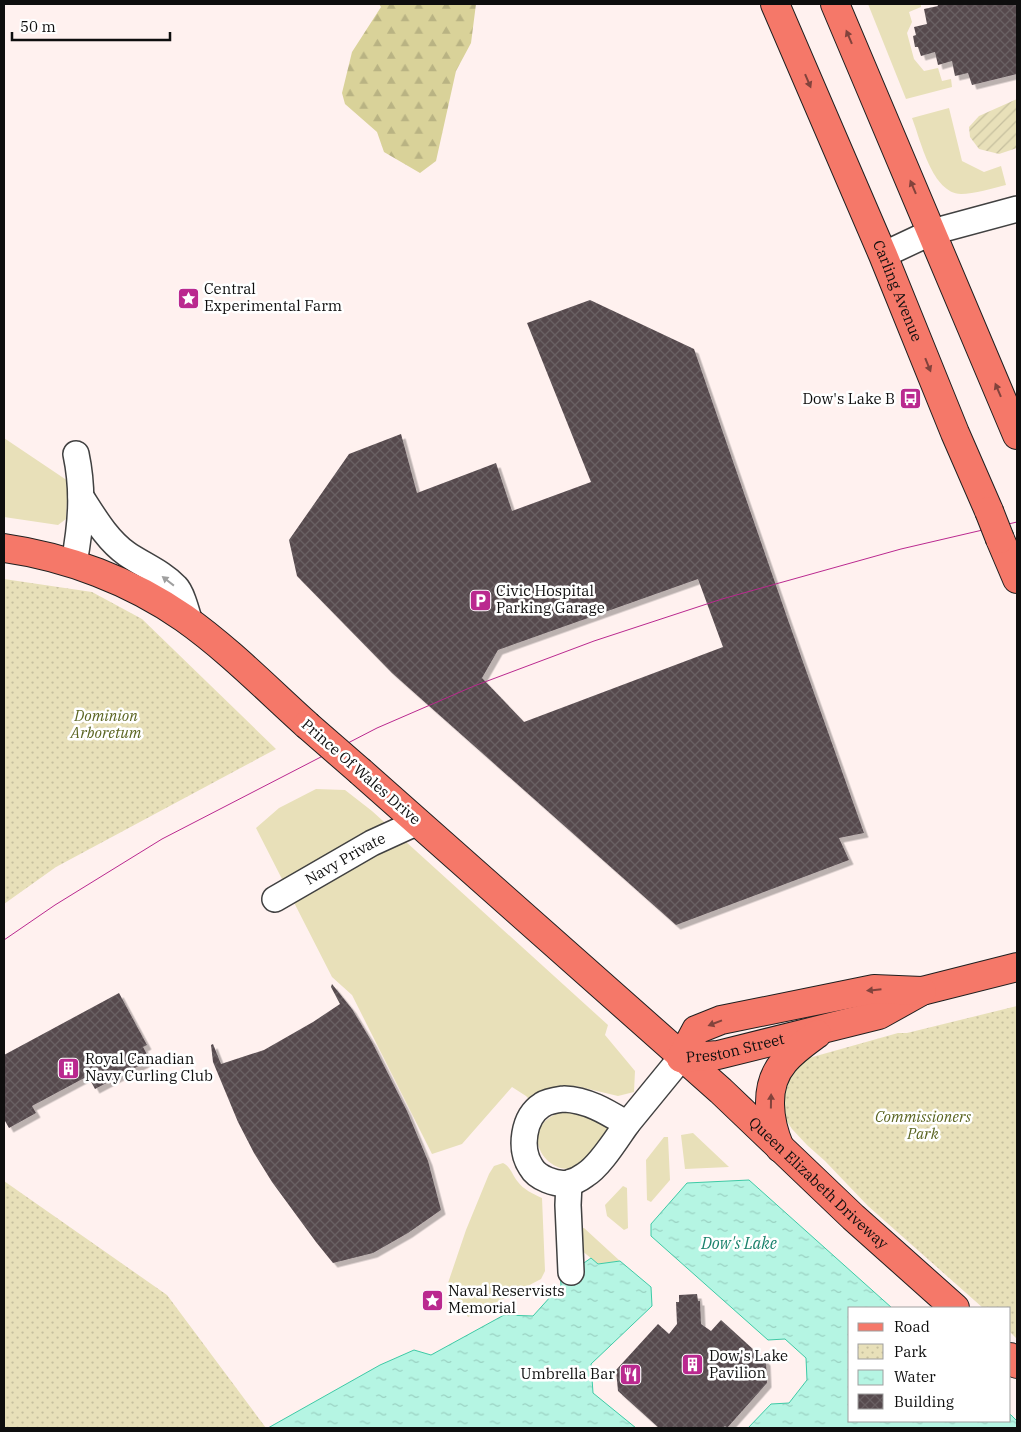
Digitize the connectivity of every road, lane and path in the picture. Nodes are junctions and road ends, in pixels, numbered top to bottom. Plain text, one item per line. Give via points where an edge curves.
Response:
1 (775, 4) edge
2 (835, 4) edge
3 (1017, 209) edge
4 (932, 232) junction
5 (883, 255) junction
6 (1017, 435) edge
7 (76, 454) dead end
8 (81, 496) junction
9 (4, 548) edge
10 (74, 563) junction
11 (1017, 579) edge
12 (190, 623) junction
13 (418, 822) junction
14 (275, 899) dead end
15 (1017, 967) edge
16 (922, 991) junction
17 (824, 1029) junction
18 (681, 1058) junction
19 (627, 1124) junction
20 (780, 1148) junction
21 (569, 1183) junction
22 (571, 1272) dead end
23 (954, 1307) edge

1 -> 5 main road, Carling Avenue
4 -> 2 main road
3 - 4 street
4 - 5 street
6 -> 4 main road
5 -> 11 main road, Carling Avenue, bridge
7 - 8 street
8 - 10 street
12 -> 8 street via 178,588 112,540
9 - 10 main road, Prince Of Wales Drive
10 - 12 main road, Prince Of Wales Drive via 155,599
12 - 13 main road, Prince Of Wales Drive, bridge
13 - 14 street, Navy Private via 372,843
13 - 18 main road, Prince Of Wales Drive
15 - 16 main road, Preston Street
16 - 17 main road, Preston Street via 879,1015
16 -> 18 main road, Preston Street via 874,989 721,1020 696,1030
17 - 18 main road, Preston Street via 718,1055
20 -> 17 main road via 771,1118 772,1083 784,1062
18 - 19 street
18 - 20 main road, Queen Elizabeth Driveway
19 - 21 street via 587,1174
19 - 21 street via 590,1103 576,1099 541,1105 530,1117 526,1130 526,1156 531,1169 543,1178
20 - 23 main road, Queen Elizabeth Driveway
21 - 22 street

